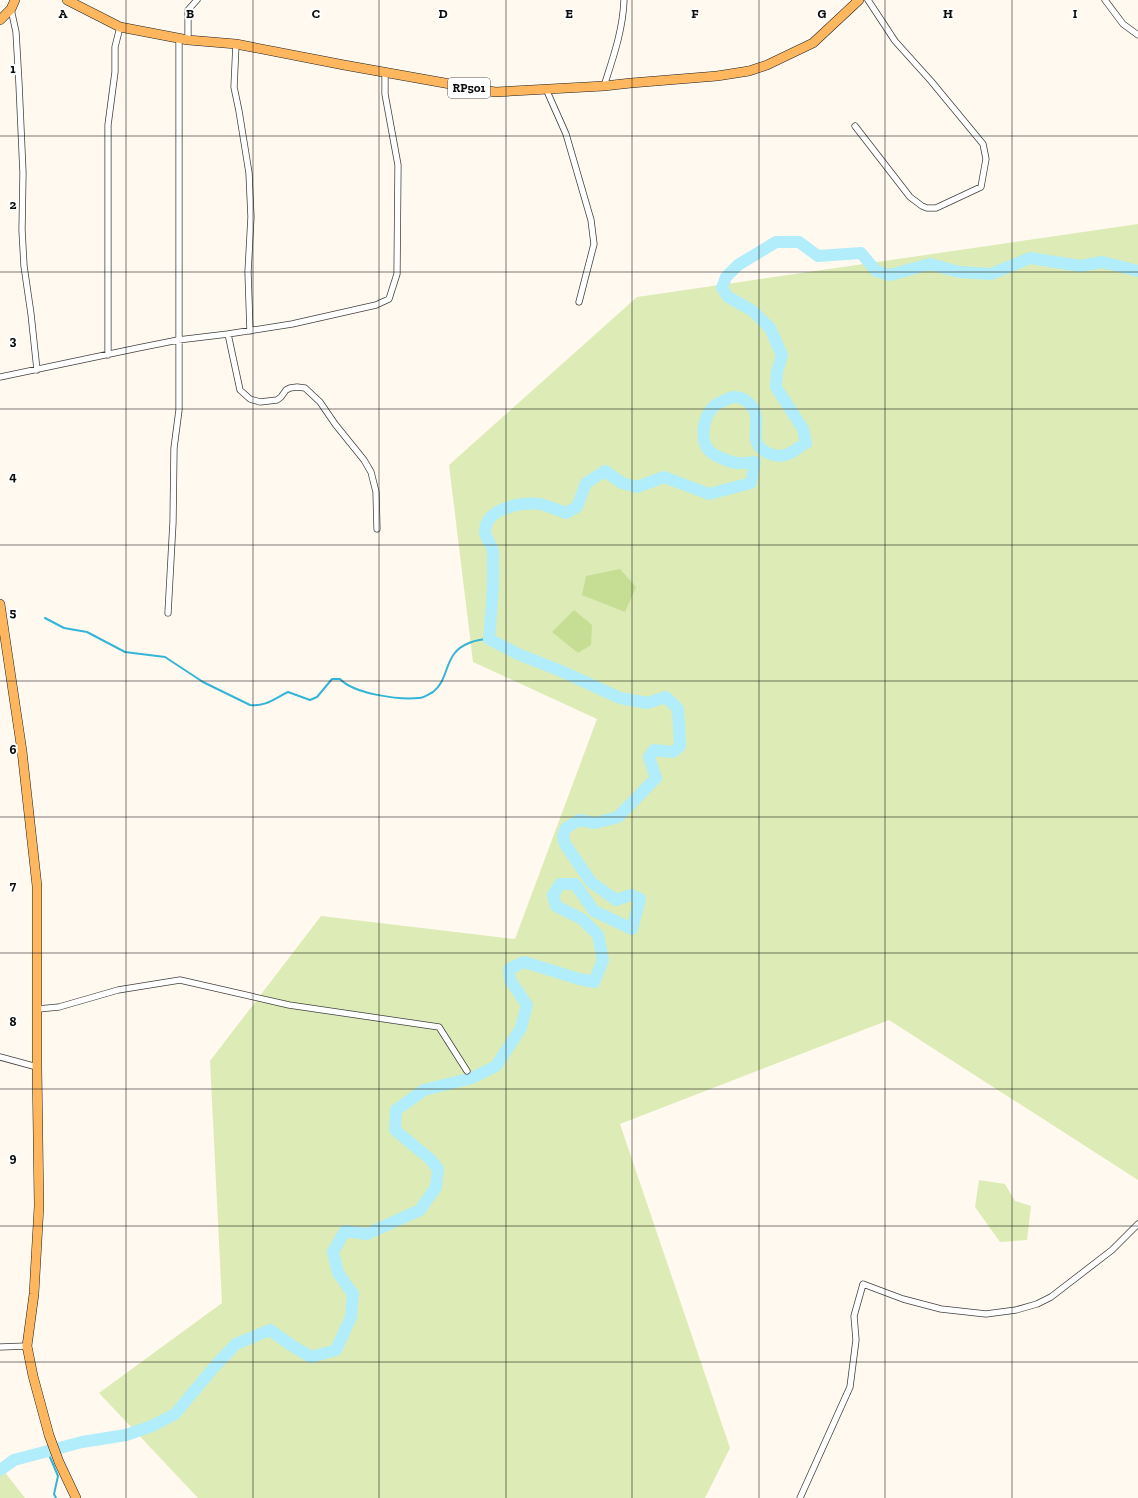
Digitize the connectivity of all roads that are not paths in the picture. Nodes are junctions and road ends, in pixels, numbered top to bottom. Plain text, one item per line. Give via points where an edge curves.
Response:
1 (15, 0) edge
2 (67, 0) edge
3 (196, 0) edge
4 (624, 0) edge
5 (859, 0) edge
6 (868, 0) edge
7 (1105, 0) edge
8 (11, 9) junction
9 (0, 20) edge
10 (120, 27) junction
11 (1138, 34) edge
12 (179, 38) junction
13 (188, 40) junction
14 (236, 44) junction
15 (385, 73) junction
16 (604, 86) junction
17 (546, 89) junction
18 (855, 126) dead end
19 (579, 302) dead end
20 (250, 331) junction
21 (228, 334) junction
22 (178, 340) junction
23 (108, 355) junction
24 (37, 370) junction
25 (0, 377) edge
26 (377, 529) dead end
27 (0, 604) edge
28 (168, 614) dead end
29 (38, 1010) junction
30 (0, 1057) edge
31 (37, 1067) junction
32 (467, 1071) dead end
33 (1138, 1224) edge
34 (27, 1346) junction
35 (0, 1347) edge
36 (76, 1498) edge
37 (800, 1498) edge

1 - 8 main road
2 - 10 main road, RP501
3 - 13 street via 188,10
4 - 16 street via 616,51
5 - 16 main road, RP501 via 813,43 767,65 717,76
6 - 18 street via 895,41 983,144 986,159 981,187 936,208 922,206 910,197
7 - 11 street via 1124,24
8 - 9 main road
8 - 24 street via 16,32 20,84 24,266
10 - 12 main road, RP501
10 - 23 street via 115,47 115,72 108,125
12 - 13 main road, RP501
12 - 22 street
13 - 14 main road, RP501
14 - 15 main road, RP501
14 - 20 street via 234,88 249,173
15 - 17 main road, RP501 via 495,92
15 - 20 street via 385,94 398,165 396,274 389,299 340,314
16 - 17 main road, RP501
17 - 19 street via 566,134 591,220 594,244
20 - 21 street
21 - 22 street
21 - 26 street via 240,390 245,395 255,401 266,402 277,400 286,390 297,387 305,388 320,402 371,472 376,492
22 - 23 street
22 - 28 street via 179,410 174,448
23 - 24 street
24 - 25 street
27 - 29 main road via 22,751 37,886
29 - 31 main road
29 - 32 street via 59,1007 118,990 180,980 289,1006 439,1027
30 - 31 street
31 - 34 main road via 39,1206 34,1294
33 - 37 street via 1112,1250 1051,1297 1016,1310 986,1314 941,1309 903,1300 863,1284 854,1316 856,1340 850,1387
34 - 35 street
34 - 36 main road via 49,1435 58,1462

